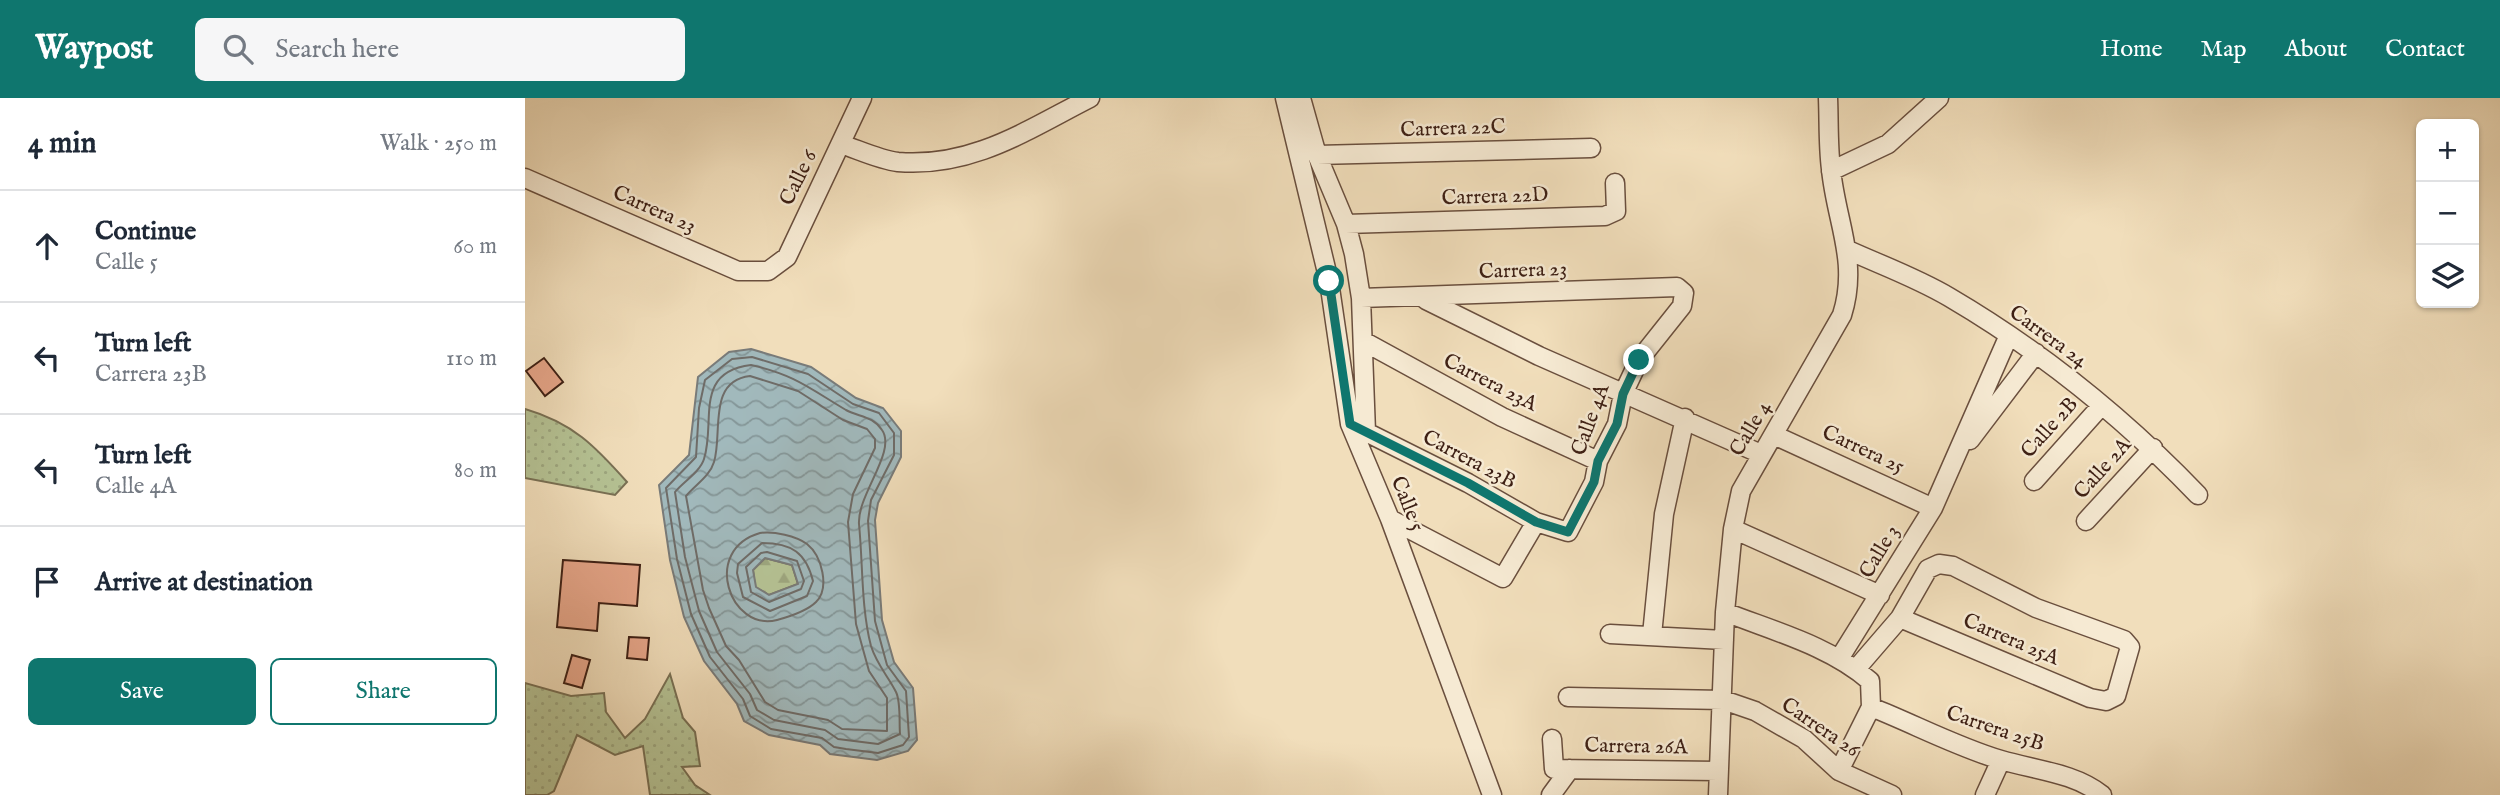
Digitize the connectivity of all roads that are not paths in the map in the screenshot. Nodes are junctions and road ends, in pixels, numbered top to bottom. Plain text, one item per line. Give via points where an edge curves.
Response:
1 (862, 98) edge
2 (1090, 98) edge
3 (1285, 98) edge
4 (1301, 98) edge
5 (1828, 98) edge
6 (1939, 98) edge
7 (841, 144) junction
8 (1591, 148) dead end
9 (1317, 155) junction
10 (1831, 171) junction
11 (525, 178) edge
12 (1615, 183) dead end
13 (1346, 225) junction
14 (1848, 250) junction
15 (768, 271) joint
16 (1684, 293) joint
17 (1361, 298) junction
18 (1423, 298) junction
19 (2009, 335) junction
20 (1363, 341) junction
21 (2036, 354) junction
22 (1623, 394) junction
23 (2101, 405) junction
24 (1685, 418) junction
25 (1358, 428) junction
26 (1774, 435) junction
27 (2153, 448) junction
28 (1761, 454) junction
29 (1598, 461) junction
30 (1951, 465) junction
31 (2034, 481) dead end
32 (2198, 495) dead end
33 (1933, 508) junction
34 (1390, 519) junction
35 (2087, 521) dead end
36 (1536, 522) junction
37 (1733, 529) junction
38 (1568, 532) joint
39 (1880, 595) junction
40 (1725, 612) junction
41 (1900, 618) junction
42 (1610, 634) dead end
43 (1652, 635) junction
44 (1724, 640) junction
45 (1839, 659) junction
46 (1856, 668) junction
47 (1568, 697) dead end
48 (1723, 700) junction
49 (1871, 707) junction
50 (1552, 739) dead end
51 (2001, 760) junction
52 (1562, 769) junction
53 (1718, 771) junction
54 (1839, 771) junction
55 (1492, 795) edge
56 (1551, 795) edge
57 (1718, 795) edge
58 (1892, 795) edge
59 (1985, 795) edge
60 (2102, 795) edge

1 - 7 street, Calle 6
2 - 7 street via 984,152 943,162 895,162
3 - 25 street, Calle 5
4 - 9 street
5 - 10 street, Calle 4
6 - 10 street via 1888,144
7 - 15 street, Calle 6 via 787,257
8 - 9 street, Carrera 22C
9 - 13 street
10 - 14 street, Calle 4
11 - 15 street, Carrera 23 via 738,271
12 - 13 street, Carrera 22D via 1616,211 1605,216
13 - 17 street
14 - 19 street, Carrera 24 via 1947,296
14 - 26 street, Calle 4 via 1849,293 1842,315
16 - 18 street, Carrera 23 via 1677,287
16 - 22 street, Calle 4A via 1682,306 1639,360
17 - 18 street, Carrera 23
17 - 20 street
18 - 22 street
19 - 21 street, Carrera 24
19 - 30 street, Calle 3
20 - 25 street
20 - 29 street, Carrera 23A via 1502,417
21 - 23 street, Carrera 24
21 - 30 street, Calle 3
22 - 24 street
22 - 29 street, Calle 4A via 1617,424
23 - 27 street, Carrera 24
23 - 31 street, Calle 2B
24 - 28 street
24 - 43 street via 1664,514
25 - 34 street, Calle 5
25 - 36 street, Carrera 23B
26 - 28 street, Calle 4
26 - 33 street, Carrera 25
27 - 32 street, Carrera 24
27 - 35 street, Calle 2A
28 - 37 street, Calle 4 via 1741,491
29 - 38 street, Calle 4A via 1594,482
30 - 33 street, Calle 3
33 - 39 street, Calle 3
34 - 36 street via 1503,578
34 - 55 street, Calle 5
36 - 38 street, Carrera 23B
37 - 39 street
37 - 40 street, Calle 4
39 - 45 street, Calle 3
40 - 44 street, Calle 4
40 - 45 street
41 - 41 street, Carrera 25A via 2106,701 2116,696 2130,647 2124,640 2036,608 1953,566 1939,564 1928,569
41 - 46 street
42 - 43 street
43 - 44 street
44 - 48 street, Calle 4
45 - 46 street
46 - 49 street via 1870,681
47 - 48 street, Carrera 26
48 - 53 street, Calle 4
48 - 54 street, Carrera 26 via 1804,738
49 - 51 street, Carrera 25B
49 - 54 street
50 - 52 street
51 - 59 street
51 - 60 street, Carrera 25B via 2090,786
52 - 53 street, Carrera 26A
52 - 56 street
53 - 57 street, Calle 4
54 - 58 street, Carrera 26

